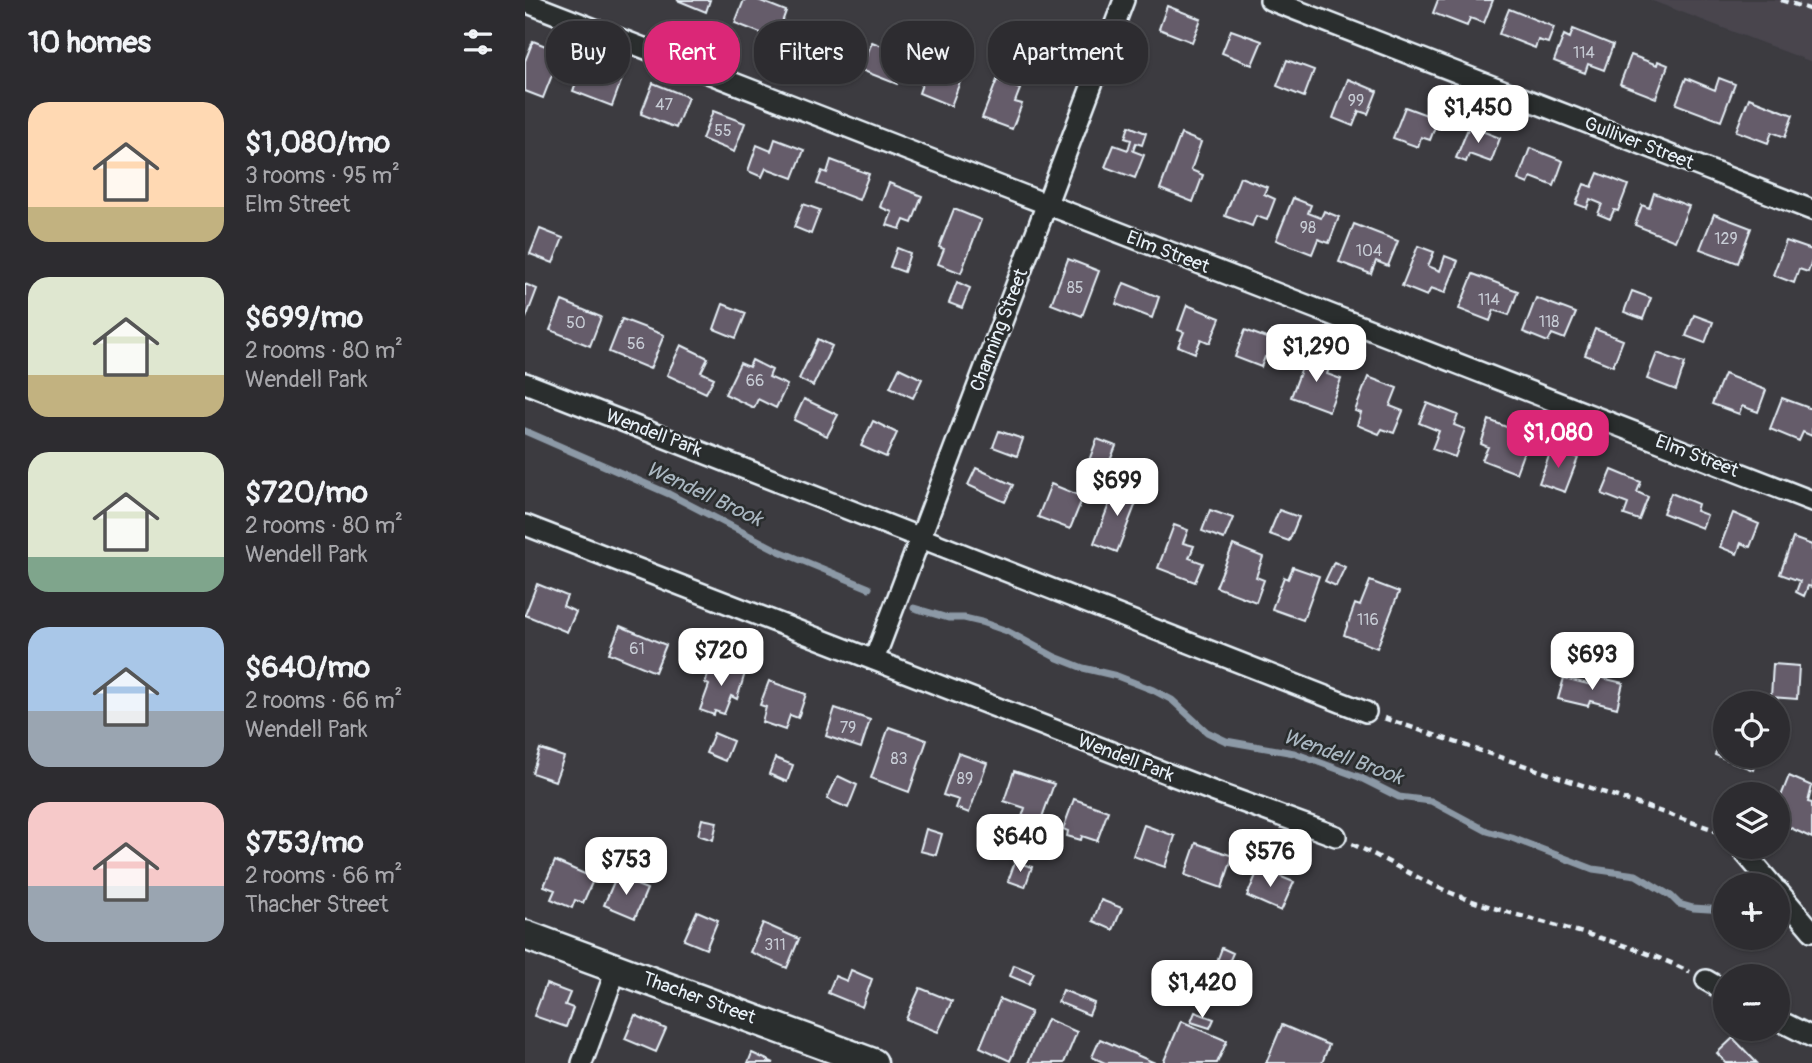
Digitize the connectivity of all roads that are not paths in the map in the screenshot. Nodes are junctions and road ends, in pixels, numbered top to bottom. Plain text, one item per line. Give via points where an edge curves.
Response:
1 (1124, 0) edge
2 (1270, 0) edge
3 (525, 2) edge
4 (1046, 204) junction
5 (1812, 210) edge
6 (525, 383) edge
7 (1812, 501) edge
8 (525, 525) edge
9 (920, 537) junction
10 (874, 660) junction
11 (1366, 712) road end
12 (1336, 836) road end
13 (1750, 859) edge
14 (1762, 873) edge
15 (1790, 905) edge
16 (1812, 931) edge
17 (525, 935) edge
18 (617, 967) junction
19 (1706, 980) road end
20 (1713, 984) edge
21 (1790, 1026) edge
22 (1812, 1037) edge
23 (582, 1063) edge
24 (873, 1063) edge

1 - 4 street, Channing Street
2 - 5 street, Gulliver Street
3 - 4 street, Elm Street
4 - 7 street, Elm Street
4 - 9 street, Channing Street
6 - 9 street, Wendell Park
8 - 10 street, Wendell Park
9 - 10 street, Channing Street
9 - 11 street, Wendell Park
10 - 12 street, Wendell Park
13 - 14 street
15 - 16 street
17 - 18 street, Thacher Street
18 - 23 street
18 - 24 street, Thacher Street
19 - 20 street
21 - 22 street

